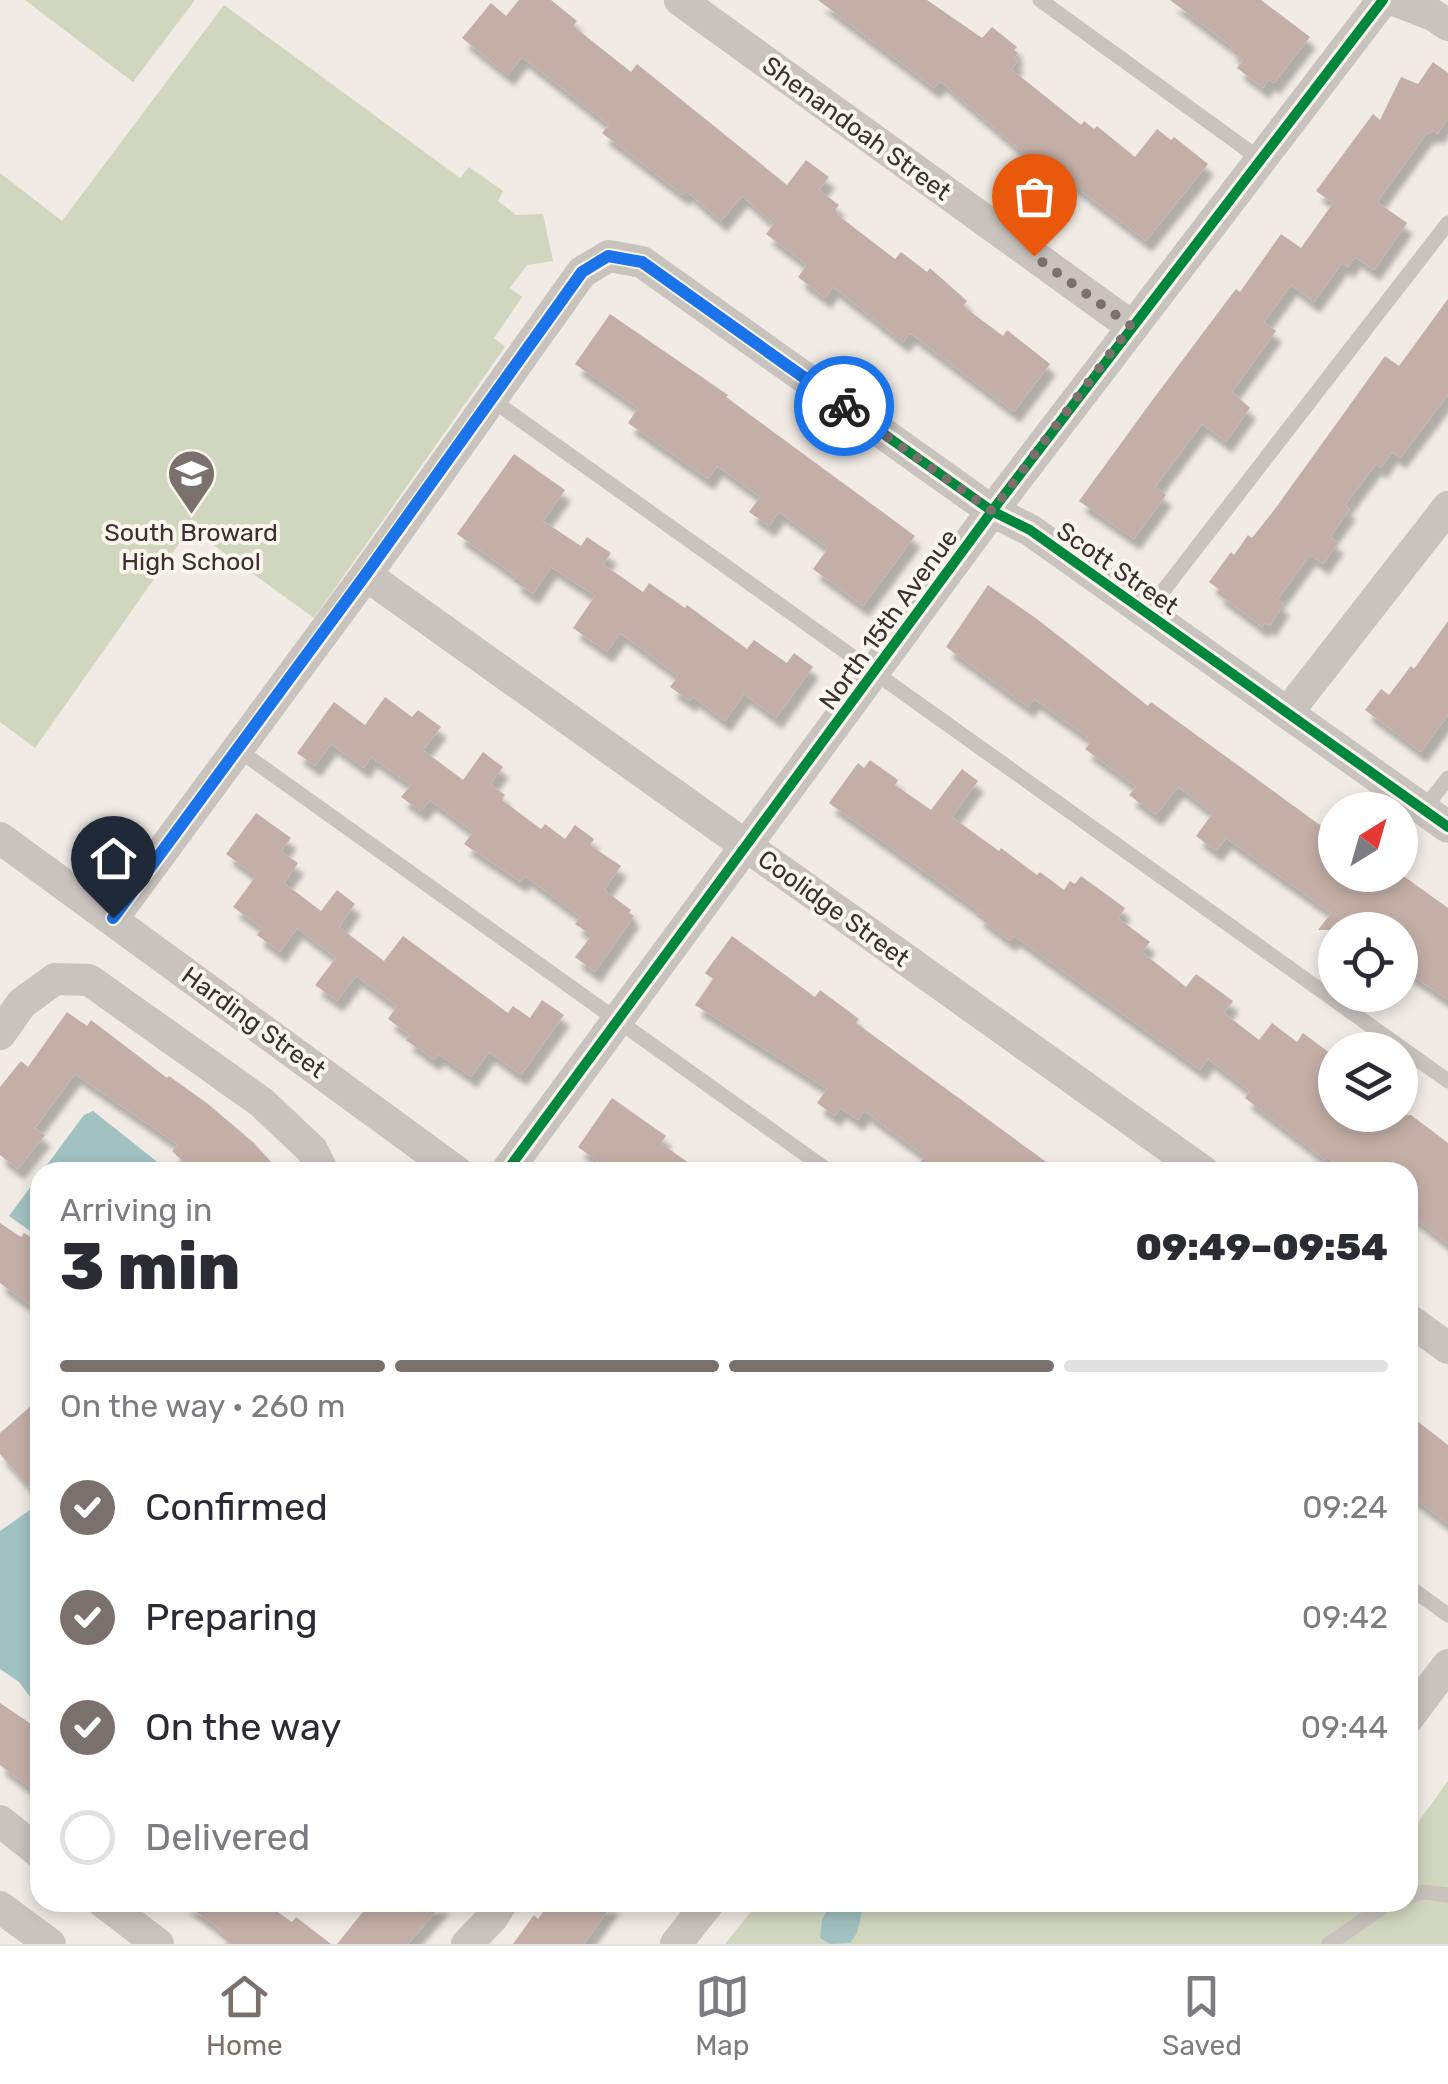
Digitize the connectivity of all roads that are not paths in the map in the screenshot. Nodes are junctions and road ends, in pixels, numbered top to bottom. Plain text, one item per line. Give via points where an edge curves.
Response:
1 (680, 0) edge
2 (1040, 0) edge
3 (1384, 0) edge
4 (1394, 0) edge
5 (1448, 25) edge
6 (1260, 159) junction
7 (1448, 223) edge
8 (1131, 326) junction
9 (491, 398) junction
10 (1448, 507) edge
11 (992, 511) junction
12 (366, 574) junction
13 (1146, 613) junction
14 (875, 672) junction
15 (1288, 712) junction
16 (237, 749) junction
17 (1448, 778) edge
18 (1436, 818) edge
19 (0, 838) edge
20 (748, 846) junction
21 (113, 918) junction
22 (618, 1021) junction
23 (0, 1034) edge
24 (1448, 1080) edge
25 (318, 1162) edge
26 (444, 1162) edge
27 (513, 1162) edge
28 (816, 1162) edge
29 (1190, 1162) edge
30 (1418, 1326) edge
31 (1448, 1348) edge
32 (1418, 1593) edge
33 (1448, 1614) edge
34 (1448, 1665) edge
35 (1418, 1705) edge
36 (0, 1821) edge
37 (30, 1846) edge
38 (1418, 1894) edge
39 (1448, 1895) edge
40 (0, 1907) edge
41 (116, 1912) edge
42 (497, 1912) edge
43 (701, 1912) edge
44 (1375, 1912) edge
45 (50, 1944) edge
46 (158, 1944) edge
47 (467, 1944) edge
48 (676, 1944) edge
49 (1329, 1944) edge

1 - 8 street, Shenandoah Street
2 - 6 lane
3 - 6 street, North 15th Avenue
4 - 5 street
6 - 8 street, North 15th Avenue
7 - 13 lane
8 - 11 street, North 15th Avenue
9 - 11 street, Scott Street via 582,272 608,256 642,262
9 - 12 street
9 - 14 lane
10 - 15 street
11 - 13 street, Scott Street via 1030,530
11 - 14 street, North 15th Avenue
12 - 16 street
12 - 20 street, Coolidge Street
13 - 15 street, Scott Street
14 - 20 street, North 15th Avenue
14 - 24 lane
15 - 18 street, Scott Street
16 - 21 street
16 - 22 lane
17 - 18 lane
19 - 21 street, Harding Street
20 - 22 street, North 15th Avenue
20 - 29 street, Coolidge Street
21 - 26 street, Harding Street
22 - 27 street, North 15th Avenue
22 - 28 lane
23 - 25 street via 22,1002 55,979 89,980 261,1102
30 - 31 street
32 - 33 lane
34 - 35 street
36 - 37 street
38 - 39 lane
40 - 45 street
41 - 46 street
42 - 47 street
43 - 48 street
44 - 49 lane

